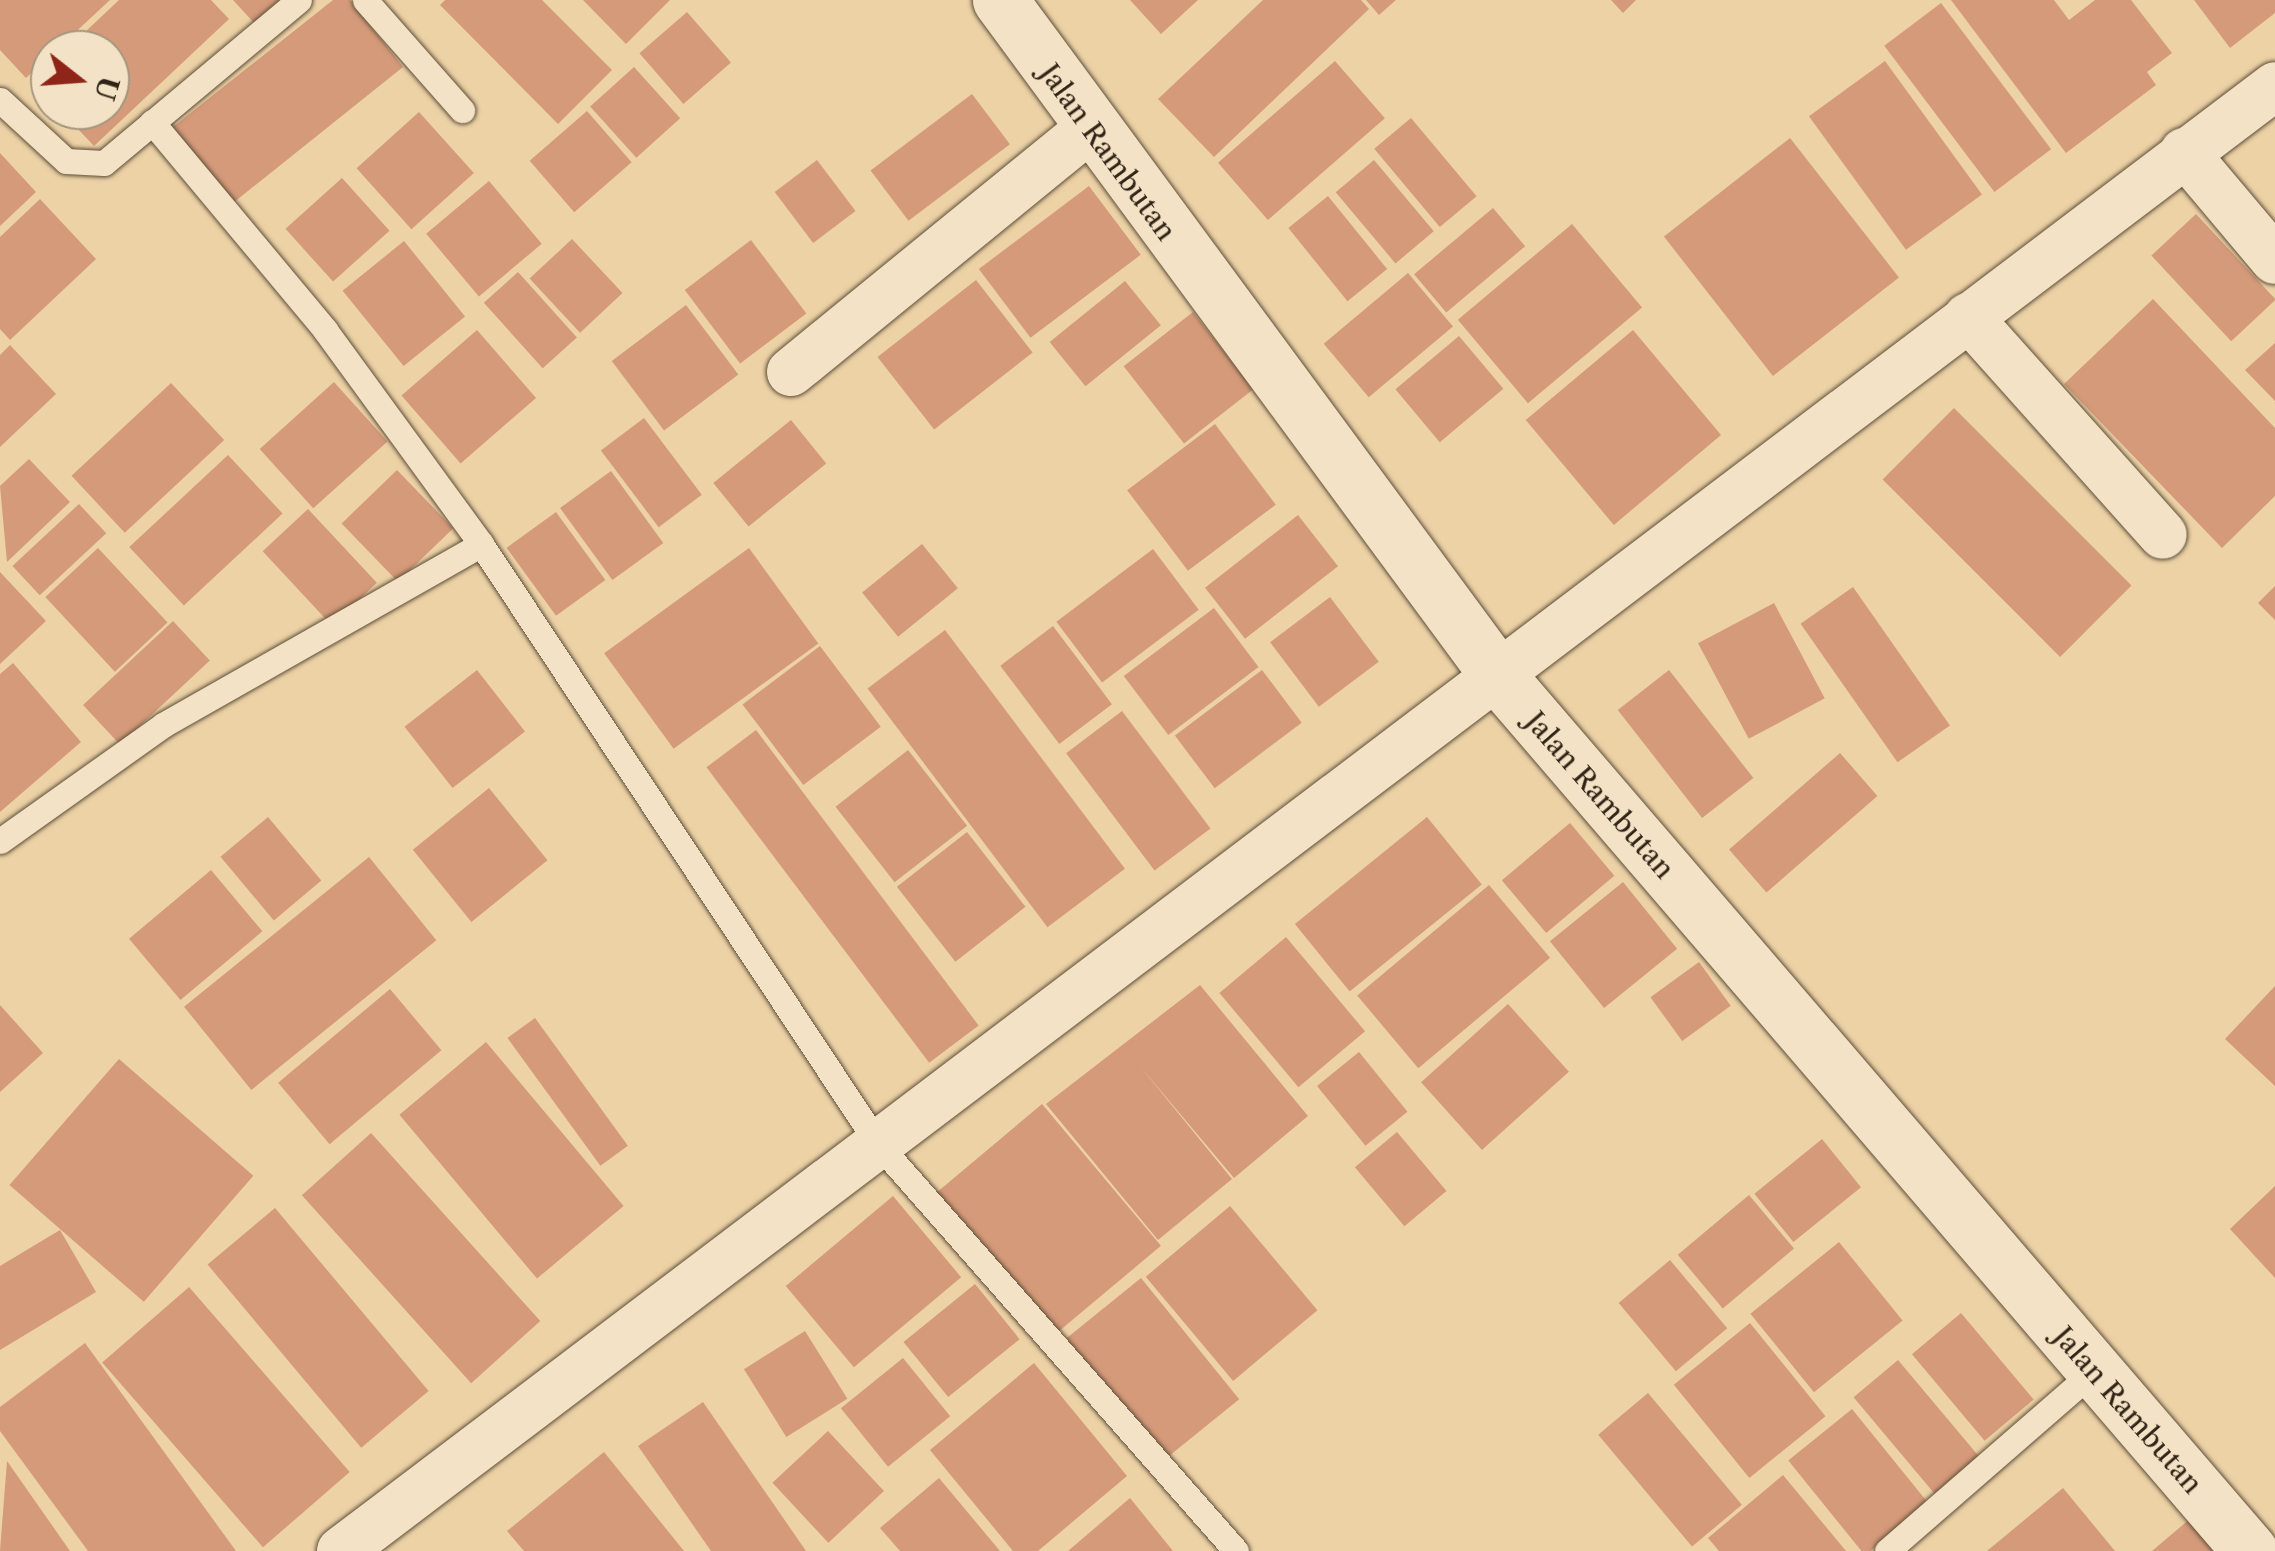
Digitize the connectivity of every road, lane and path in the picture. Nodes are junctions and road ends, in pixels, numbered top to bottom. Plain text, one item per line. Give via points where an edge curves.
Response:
1 (300, 0) edge
2 (365, 0) edge
3 (1000, 0) edge
4 (2275, 86) edge
5 (0, 100) edge
6 (462, 110) dead end
7 (152, 122) junction
8 (1089, 129) junction
9 (2184, 152) junction
10 (2275, 260) edge
11 (1968, 316) junction
12 (791, 372) dead end
13 (2163, 535) dead end
14 (481, 544) junction
15 (1499, 676) junction
16 (0, 842) edge
17 (878, 1144) junction
18 (2094, 1371) junction
19 (341, 1551) edge
20 (1236, 1551) edge
21 (1887, 1551) edge
22 (2250, 1551) edge

1 - 7 lane
2 - 6 lane
3 - 8 street, Jalan Rambutan
4 - 9 street
5 - 7 lane via 39,142 87,167
7 - 14 lane via 324,330
8 - 12 street
8 - 15 street, Jalan Rambutan
9 - 10 street
9 - 11 street
11 - 13 street
11 - 15 street
14 - 16 lane via 162,725
14 - 17 lane
15 - 17 street
15 - 18 street, Jalan Rambutan
17 - 19 street
17 - 20 lane
18 - 21 lane
18 - 22 street, Jalan Rambutan

